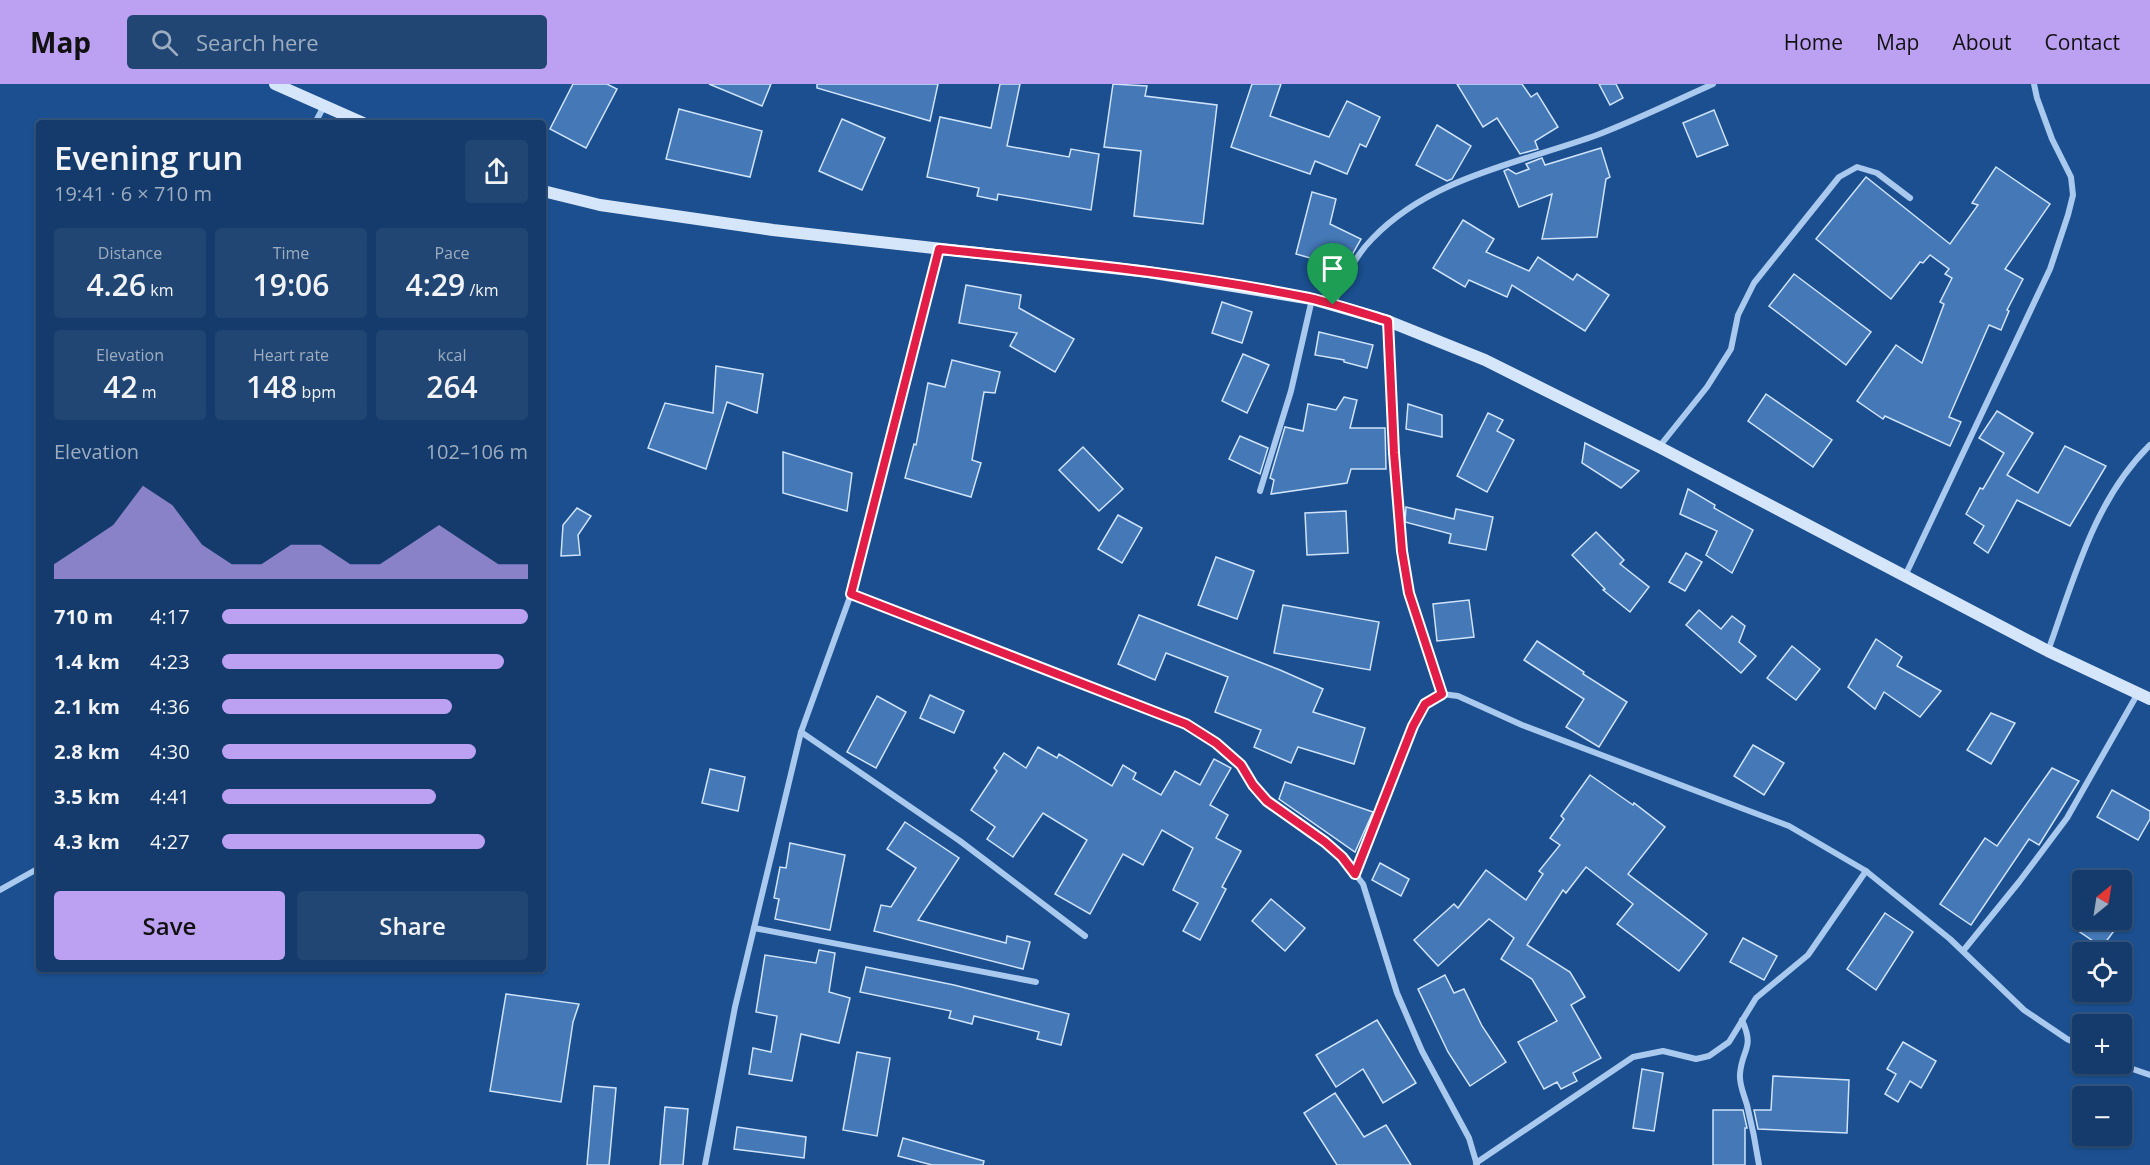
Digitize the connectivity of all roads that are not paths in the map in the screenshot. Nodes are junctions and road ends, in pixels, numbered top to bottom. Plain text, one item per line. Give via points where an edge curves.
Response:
1 (275, 84) edge
2 (1713, 84) edge
3 (2034, 84) edge
4 (324, 106) junction
5 (317, 120) edge
6 (356, 120) edge
7 (546, 192) edge
8 (1910, 198) dead end
9 (939, 249) junction
10 (1312, 299) junction
11 (1333, 305) junction
12 (1388, 321) junction
13 (2150, 445) edge
14 (1659, 447) junction
15 (1260, 491) dead end
16 (1905, 576) junction
17 (851, 594) junction
18 (2048, 651) junction
19 (2138, 693) junction
20 (1442, 694) junction
21 (2150, 699) edge
22 (801, 732) junction
23 (36, 870) edge
24 (1866, 871) junction
25 (1355, 874) junction
26 (0, 890) edge
27 (754, 928) junction
28 (1085, 936) dead end
29 (1963, 951) junction
30 (1036, 982) dead end
31 (1742, 1020) junction
32 (2072, 1041) edge
33 (2132, 1069) edge
34 (2150, 1075) edge
35 (1476, 1164) edge
36 (705, 1165) edge
37 (1759, 1165) edge

1 - 4 street
2 - 11 street via 1598,134 1446,186 1400,214 1371,240 1344,279
3 - 16 street via 2052,139 2071,177 2073,195 2068,215 2050,269
4 - 5 street
4 - 6 street
7 - 9 street via 600,205
8 - 14 street via 1877,173 1857,167 1839,177 1754,283 1738,315 1731,349 1707,387
9 - 10 street via 1148,272
9 - 17 street
10 - 11 street
10 - 15 street via 1291,391
11 - 12 street
12 - 14 street via 1485,360
12 - 20 street via 1402,551 1409,593
13 - 18 street via 2103,507
14 - 16 street
16 - 18 street
17 - 22 street
17 - 25 street via 1186,724 1241,765 1267,801 1325,842
18 - 19 street
19 - 21 street
19 - 29 street via 2067,818
20 - 24 street via 1458,696 1522,725 1789,826
20 - 25 street via 1425,704 1413,726
22 - 27 street
22 - 28 street via 960,841
23 - 26 street
24 - 29 street
24 - 31 street via 1808,955 1756,998
25 - 35 street via 1363,884 1397,993 1422,1051 1469,1137
27 - 30 street
27 - 36 street
29 - 32 street via 2024,1010
31 - 35 street via 1729,1042 1709,1056 1696,1059 1663,1051 1632,1058
31 - 37 street via 1749,1035 1749,1047 1740,1072 1741,1085
33 - 34 street

